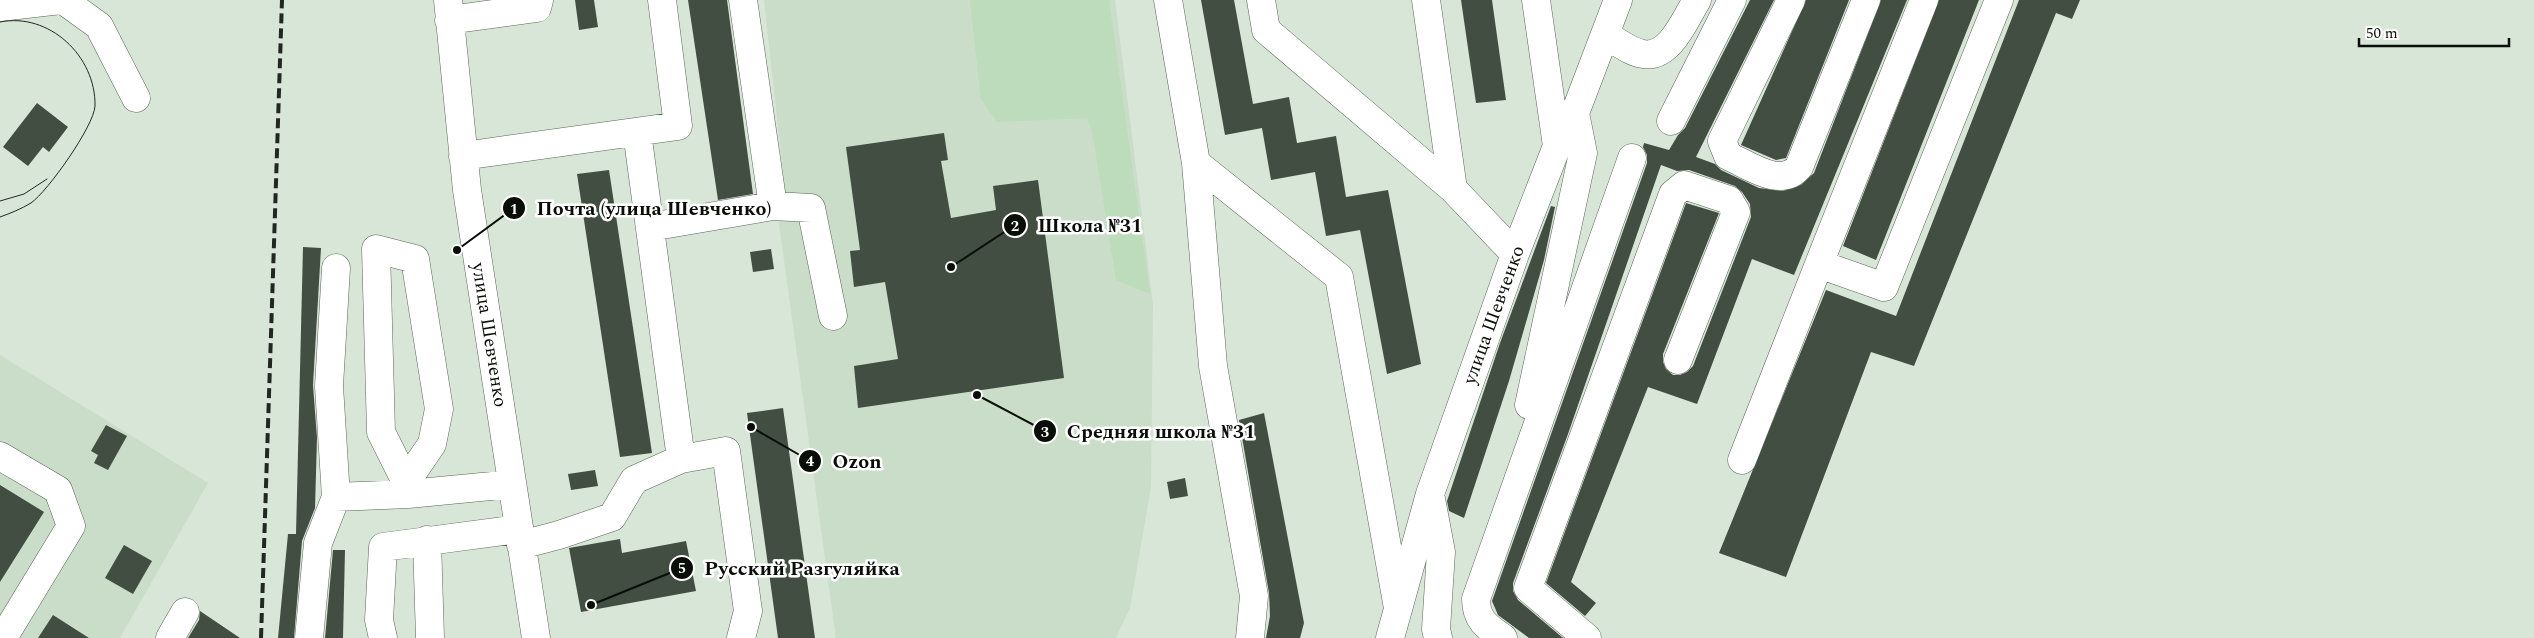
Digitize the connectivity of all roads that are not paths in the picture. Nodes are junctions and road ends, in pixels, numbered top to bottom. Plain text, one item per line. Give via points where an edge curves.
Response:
1 (62, 0) edge
2 (539, 0) edge
3 (662, 0) edge
4 (743, 0) edge
5 (1168, 0) edge
6 (1261, 0) edge
7 (1426, 0) edge
8 (1536, 0) edge
9 (1618, 0) edge
10 (1697, 0) edge
11 (1732, 0) edge
12 (1791, 0) edge
13 (1866, 0) edge
14 (1924, 0) edge
15 (1999, 0) edge
16 (0, 7) edge
17 (448, 10) edge
18 (1605, 35) junction
19 (136, 98) dead end
20 (1575, 114) junction
21 (1671, 121) dead end
22 (637, 132) junction
23 (1557, 146) junction
24 (464, 156) junction
25 (1632, 158) dead end
26 (1196, 163) junction
27 (1453, 189) junction
28 (773, 206) junction
29 (650, 227) junction
30 (1515, 254) junction
31 (1819, 264) junction
32 (336, 268) dead end
33 (833, 316) dead end
34 (1678, 360) dead end
35 (0, 456) edge
36 (681, 458) junction
37 (1742, 460) dead end
38 (512, 484) junction
39 (407, 488) junction
40 (1430, 494) junction
41 (336, 497) junction
42 (1510, 500) junction
43 (520, 537) junction
44 (427, 540) junction
45 (1398, 608) junction
46 (185, 612) dead end
47 (3, 638) edge
48 (170, 638) edge
49 (309, 638) edge
50 (383, 638) edge
51 (430, 638) edge
52 (536, 638) edge
53 (741, 638) edge
54 (1250, 638) edge
55 (1390, 638) edge
56 (1438, 638) edge
57 (1503, 638) edge
58 (1587, 638) edge

1 - 16 street
1 - 19 street via 99,26
2 - 17 street via 538,8
3 - 22 street via 678,126
4 - 28 street
5 - 26 street
6 - 27 street via 1266,30
7 - 27 street
8 - 23 street
9 - 18 street, улица Шевченко
10 - 18 street via 1666,48 1652,55 1633,51
11 - 21 street
12 - 13 street via 1722,141 1728,156 1777,178 1792,175 1799,167
14 - 31 street
15 - 31 street via 1884,287
17 - 24 street, улица Шевченко
18 - 20 street, улица Шевченко
20 - 23 street, улица Шевченко
20 - 42 street via 1583,153
22 - 24 street
22 - 29 street
23 - 30 street, улица Шевченко
24 - 38 street, улица Шевченко
25 - 42 street
26 - 45 street via 1339,277
26 - 54 street via 1213,366 1254,596
27 - 30 street
28 - 29 street
28 - 33 street via 811,208
29 - 36 street
30 - 40 street, улица Шевченко
31 - 37 street
32 - 41 street via 329,386
34 - 58 street via 1736,212 1729,200 1684,185 1673,194 1528,588
35 - 47 street via 58,490 71,526
36 - 43 street via 634,480 612,517 559,535
36 - 53 street via 726,451 748,611
38 - 39 street
38 - 43 street, улица Шевченко
39 - 39 street via 381,432 376,249 415,260 439,409 432,444
39 - 41 street
40 - 45 street, улица Шевченко
40 - 56 street via 1441,552
41 - 49 street via 318,543
42 - 57 street via 1476,599 1480,619
43 - 44 street
43 - 52 street, улица Шевченко
44 - 50 street via 383,547 379,620
44 - 51 street
45 - 55 street, улица Шевченко
46 - 48 street

